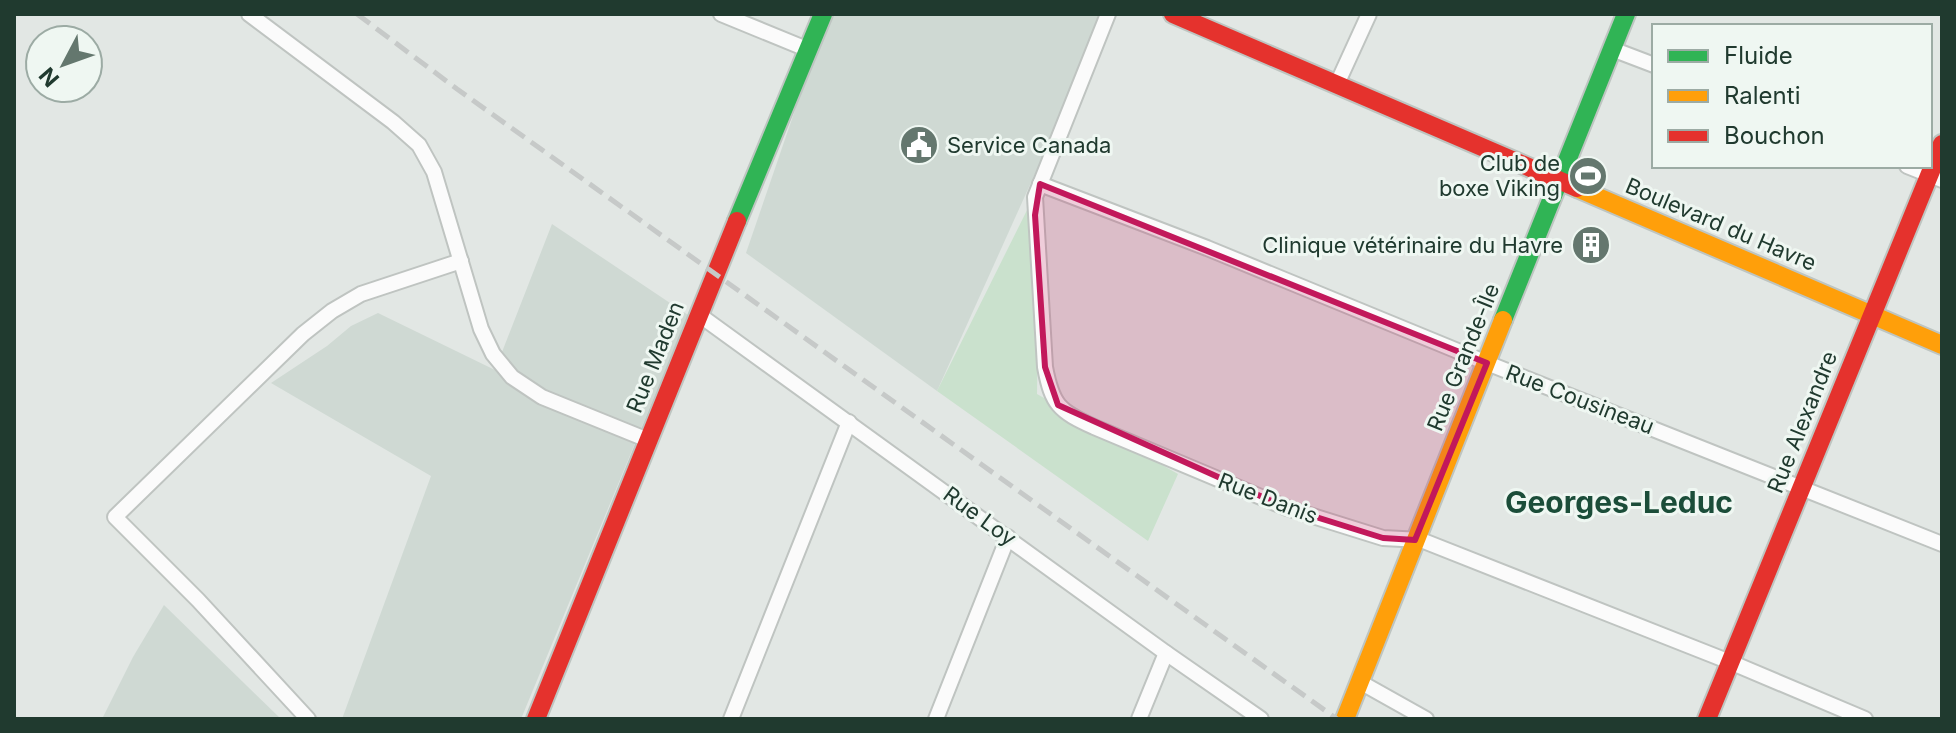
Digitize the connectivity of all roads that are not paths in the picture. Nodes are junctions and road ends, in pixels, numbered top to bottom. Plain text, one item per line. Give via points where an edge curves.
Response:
1 (249, 14) edge
2 (721, 14) edge
3 (823, 14) edge
4 (1108, 14) edge
5 (1173, 14) edge
6 (1369, 14) edge
7 (1626, 14) edge
8 (1612, 49) junction
9 (809, 50) junction
10 (1652, 64) edge
11 (1337, 84) junction
12 (1942, 144) edge
13 (1912, 168) edge
14 (1936, 177) edge
15 (1559, 180) junction
16 (1040, 184) junction
17 (461, 261) junction
18 (698, 314) junction
19 (1872, 315) junction
20 (1942, 345) edge
21 (1487, 363) junction
22 (849, 422) junction
23 (648, 440) junction
24 (1802, 487) junction
25 (1008, 537) junction
26 (1415, 540) junction
27 (1942, 544) edge
28 (1166, 653) junction
29 (1730, 662) junction
30 (1360, 682) junction
31 (308, 719) edge
32 (536, 719) edge
33 (731, 719) edge
34 (936, 719) edge
35 (1139, 719) edge
36 (1261, 719) edge
37 (1345, 719) edge
38 (1426, 719) edge
39 (1707, 719) edge
40 (1865, 719) edge

1 - 17 street via 419,145 434,172
2 - 9 street
3 - 9 street, Rue Maden
4 - 16 street, Rue Danis
5 - 11 street, Boulevard du Havre
6 - 11 street
7 - 8 street, Rue Grande-Île
8 - 10 street
8 - 15 street, Rue Grande-Île
9 - 18 street, Rue Maden
11 - 15 street, Boulevard du Havre
12 - 14 street, Rue Alexandre
13 - 14 street
14 - 19 street, Rue Alexandre
15 - 19 street, Boulevard du Havre
15 - 21 street, Rue Grande-Île
16 - 21 street, Rue Cousineau
16 - 26 street, Rue Danis via 1035,215 1045,367 1058,405 1094,427 1287,508 1383,538
17 - 23 street via 481,329 512,377 542,397
17 - 31 street via 361,294 332,311 115,517
18 - 22 street, Rue Loy
18 - 23 street, Rue Maden
19 - 20 street, Boulevard du Havre
19 - 24 street, Rue Alexandre
21 - 24 street, Rue Cousineau
21 - 26 street, Rue Grande-Île
22 - 25 street, Rue Loy
22 - 33 street
23 - 32 street, Rue Maden
24 - 27 street, Rue Cousineau
24 - 29 street, Rue Alexandre
25 - 28 street, Rue Loy
25 - 34 street
26 - 29 street, Rue Danis
26 - 30 street, Rue Grande-Île
28 - 35 street
28 - 36 street, Rue Loy
29 - 39 street, Rue Alexandre
29 - 40 street, Rue Danis
30 - 37 street, Rue Grande-Île
30 - 38 street

